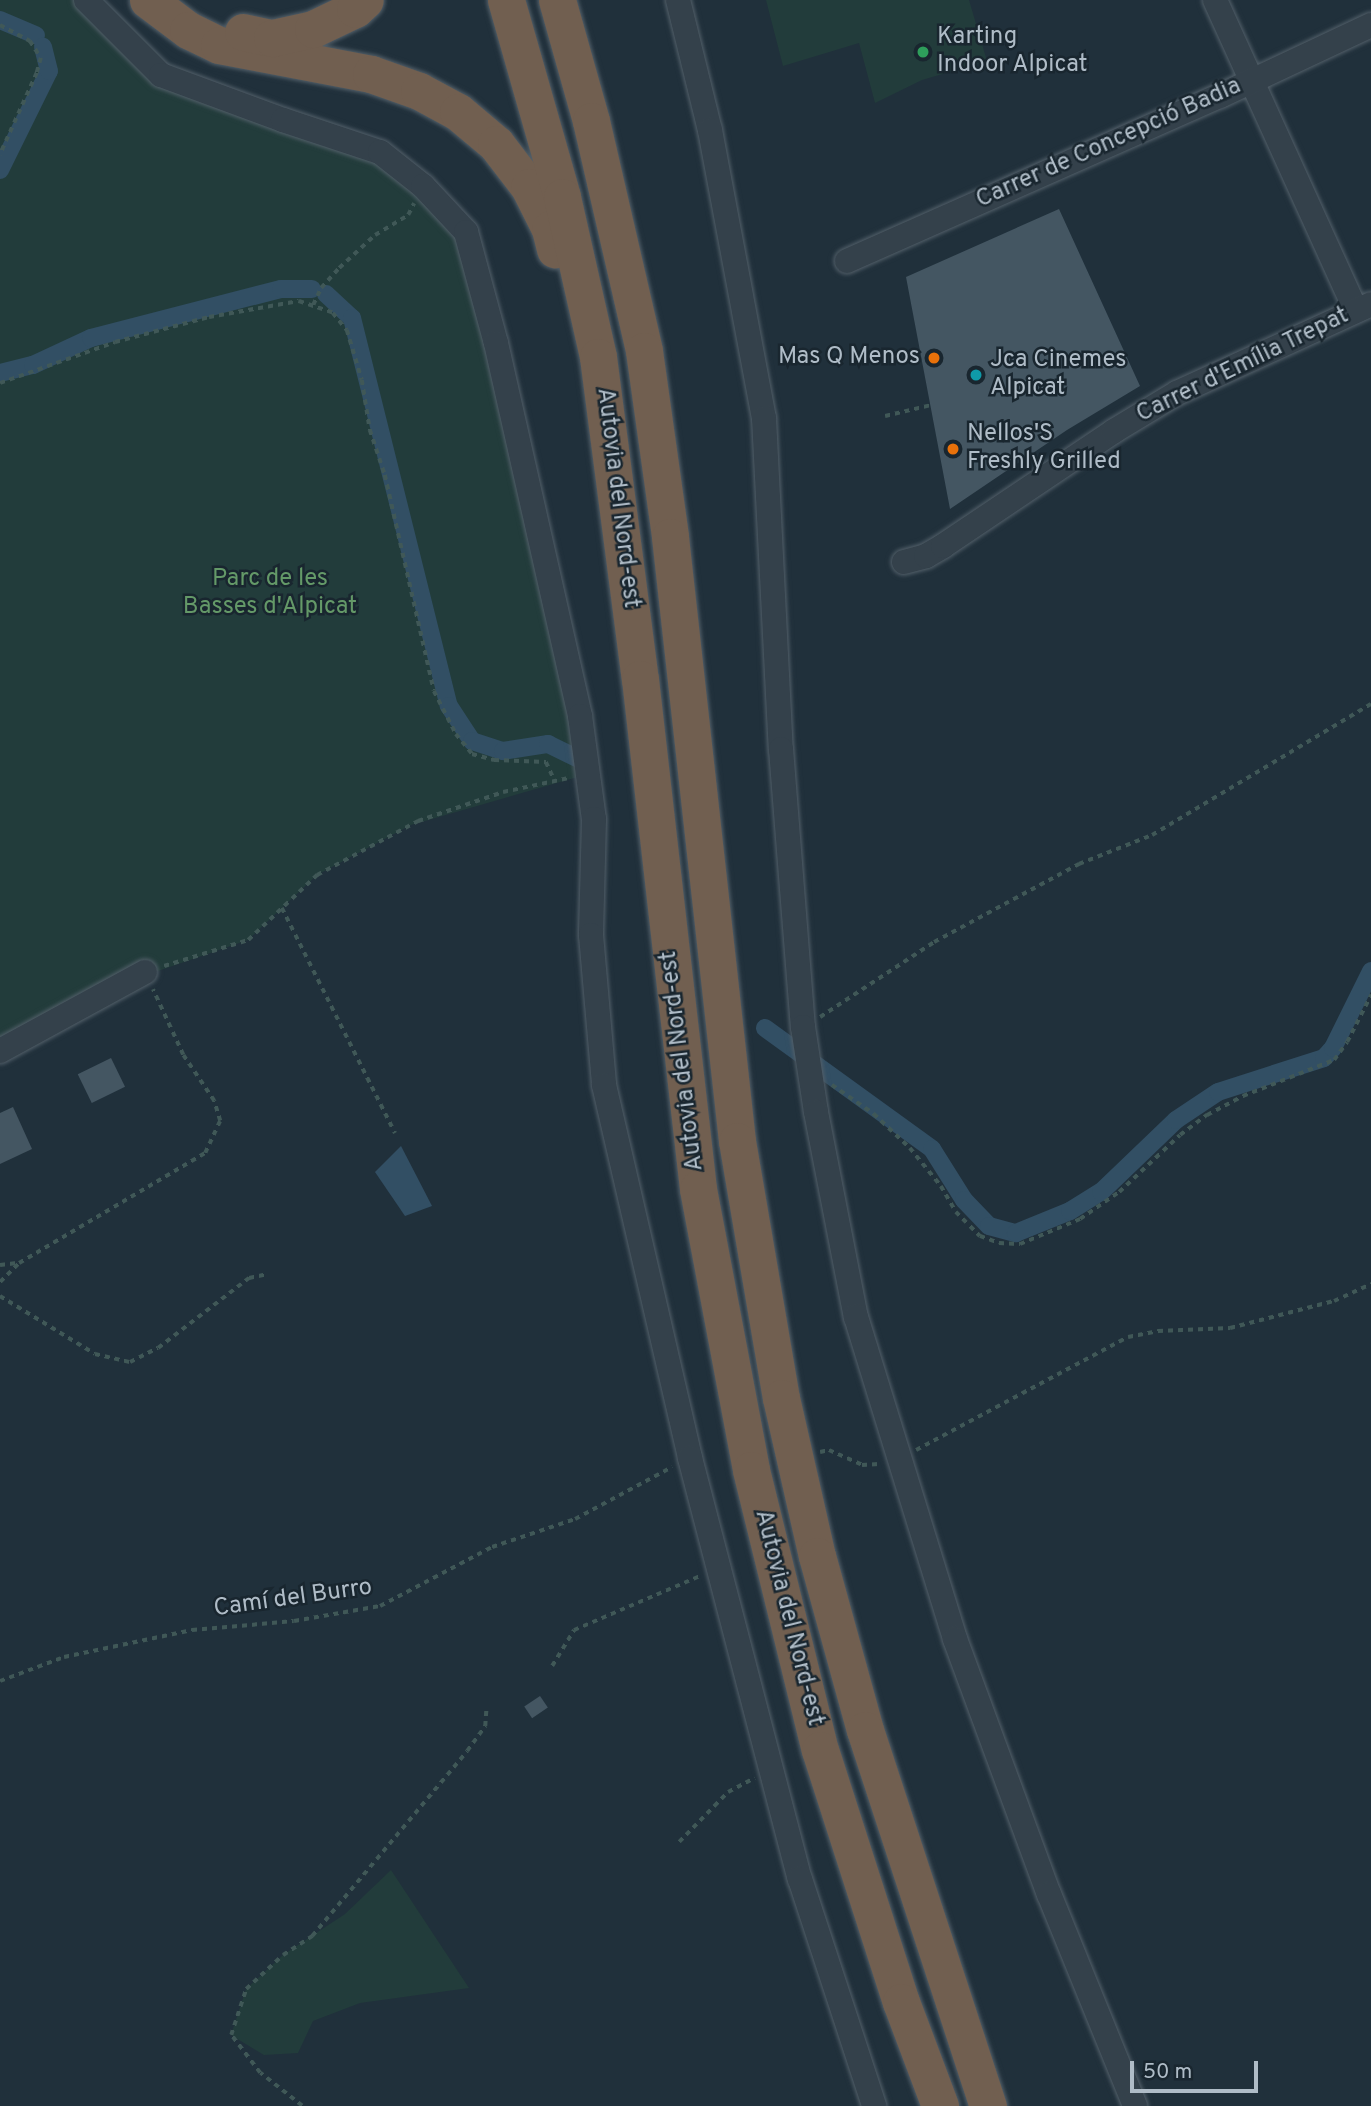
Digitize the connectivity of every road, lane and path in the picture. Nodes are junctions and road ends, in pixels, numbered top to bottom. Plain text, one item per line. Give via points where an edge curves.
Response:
1 (86, 0) edge
2 (148, 0) edge
3 (180, 0) edge
4 (365, 0) edge
5 (506, 0) edge
6 (557, 0) edge
7 (678, 0) edge
8 (1215, 0) edge
9 (0, 25) edge
10 (1371, 25) edge
11 (1251, 82) junction
12 (0, 155) edge
13 (423, 186) junction
14 (847, 261) dead end
15 (312, 305) junction
16 (1364, 307) edge
17 (0, 383) edge
18 (931, 405) dead end
19 (885, 416) dead end
20 (904, 562) dead end
21 (640, 680) junction
22 (1371, 704) edge
23 (588, 774) junction
24 (555, 781) junction
25 (282, 908) junction
26 (145, 972) junction
27 (1371, 995) edge
28 (803, 1025) junction
29 (0, 1051) edge
30 (809, 1075) junction
31 (395, 1133) dead end
32 (19, 1263) junction
33 (0, 1265) edge
34 (268, 1274) dead end
35 (0, 1282) edge
36 (1371, 1284) edge
37 (0, 1296) edge
38 (812, 1454) dead end
39 (897, 1457) junction
40 (690, 1458) junction
41 (719, 1569) junction
42 (552, 1666) dead end
43 (0, 1681) edge
44 (486, 1711) dead end
45 (774, 1779) junction
46 (679, 1842) dead end
47 (302, 2106) edge
48 (874, 2106) edge
49 (940, 2106) edge
50 (988, 2106) edge
51 (1135, 2106) edge

1 - 13 street via 161,75 380,152
2 - 21 highway via 219,46 371,74 419,91 458,112 496,144 529,187 551,229 597,444
3 - 4 highway via 210,21 272,38 313,29
5 - 21 highway, Autovia del Nord-est via 562,197 598,357
6 - 50 highway, Autovia del Nord-est via 591,121 645,351 737,1141 781,1398 817,1556 866,1730
7 - 28 street via 710,130 764,418 781,750
8 - 11 street
9 - 12 path via 30,41 41,58
10 - 11 street, Carrer de Concepció Badia
11 - 14 street, Carrer de Concepció Badia
11 - 16 street
13 - 15 path via 408,215 375,236 340,268
13 - 23 street via 466,232 499,356 574,690
15 - 17 path via 299,301 209,317 115,342
15 - 24 path via 332,313 347,330 434,691 472,754 494,760 546,762
16 - 20 street, Carrer d'Emília Trepat via 1177,393 943,546
18 - 19 path
21 - 49 highway, Autovia del Nord-est via 698,1189 751,1470 820,1750 901,2002
22 - 28 path via 1152,835 1079,864 934,942 827,1014
23 - 24 path
23 - 40 street via 594,819 591,935 604,1084
24 - 25 path via 503,792 418,821 317,875
25 - 26 path via 248,940
25 - 31 path
26 - 29 street
26 - 32 path via 183,1055 214,1101 220,1121 205,1153
27 - 30 path via 1334,1060 1206,1115 1119,1192 1080,1219 1020,1244 999,1244 980,1236 956,1212 924,1164 874,1114 849,1094
28 - 30 street
30 - 39 street via 856,1317
32 - 33 path
32 - 35 path
34 - 37 path via 249,1278 158,1349 130,1362 95,1354
36 - 39 path via 1335,1301 1230,1328 1128,1336 918,1450
38 - 39 path via 829,1451 862,1465
39 - 51 street via 1001,1767
40 - 41 street
40 - 43 path, Camí del Burro via 575,1519 492,1547 380,1606 294,1621 192,1630 64,1657
41 - 42 path via 574,1630
41 - 45 street
44 - 47 path via 485,1726 467,1751 312,1936 246,1989 231,2035 260,2073
45 - 46 path via 753,1777 728,1793
45 - 48 street via 800,1879

